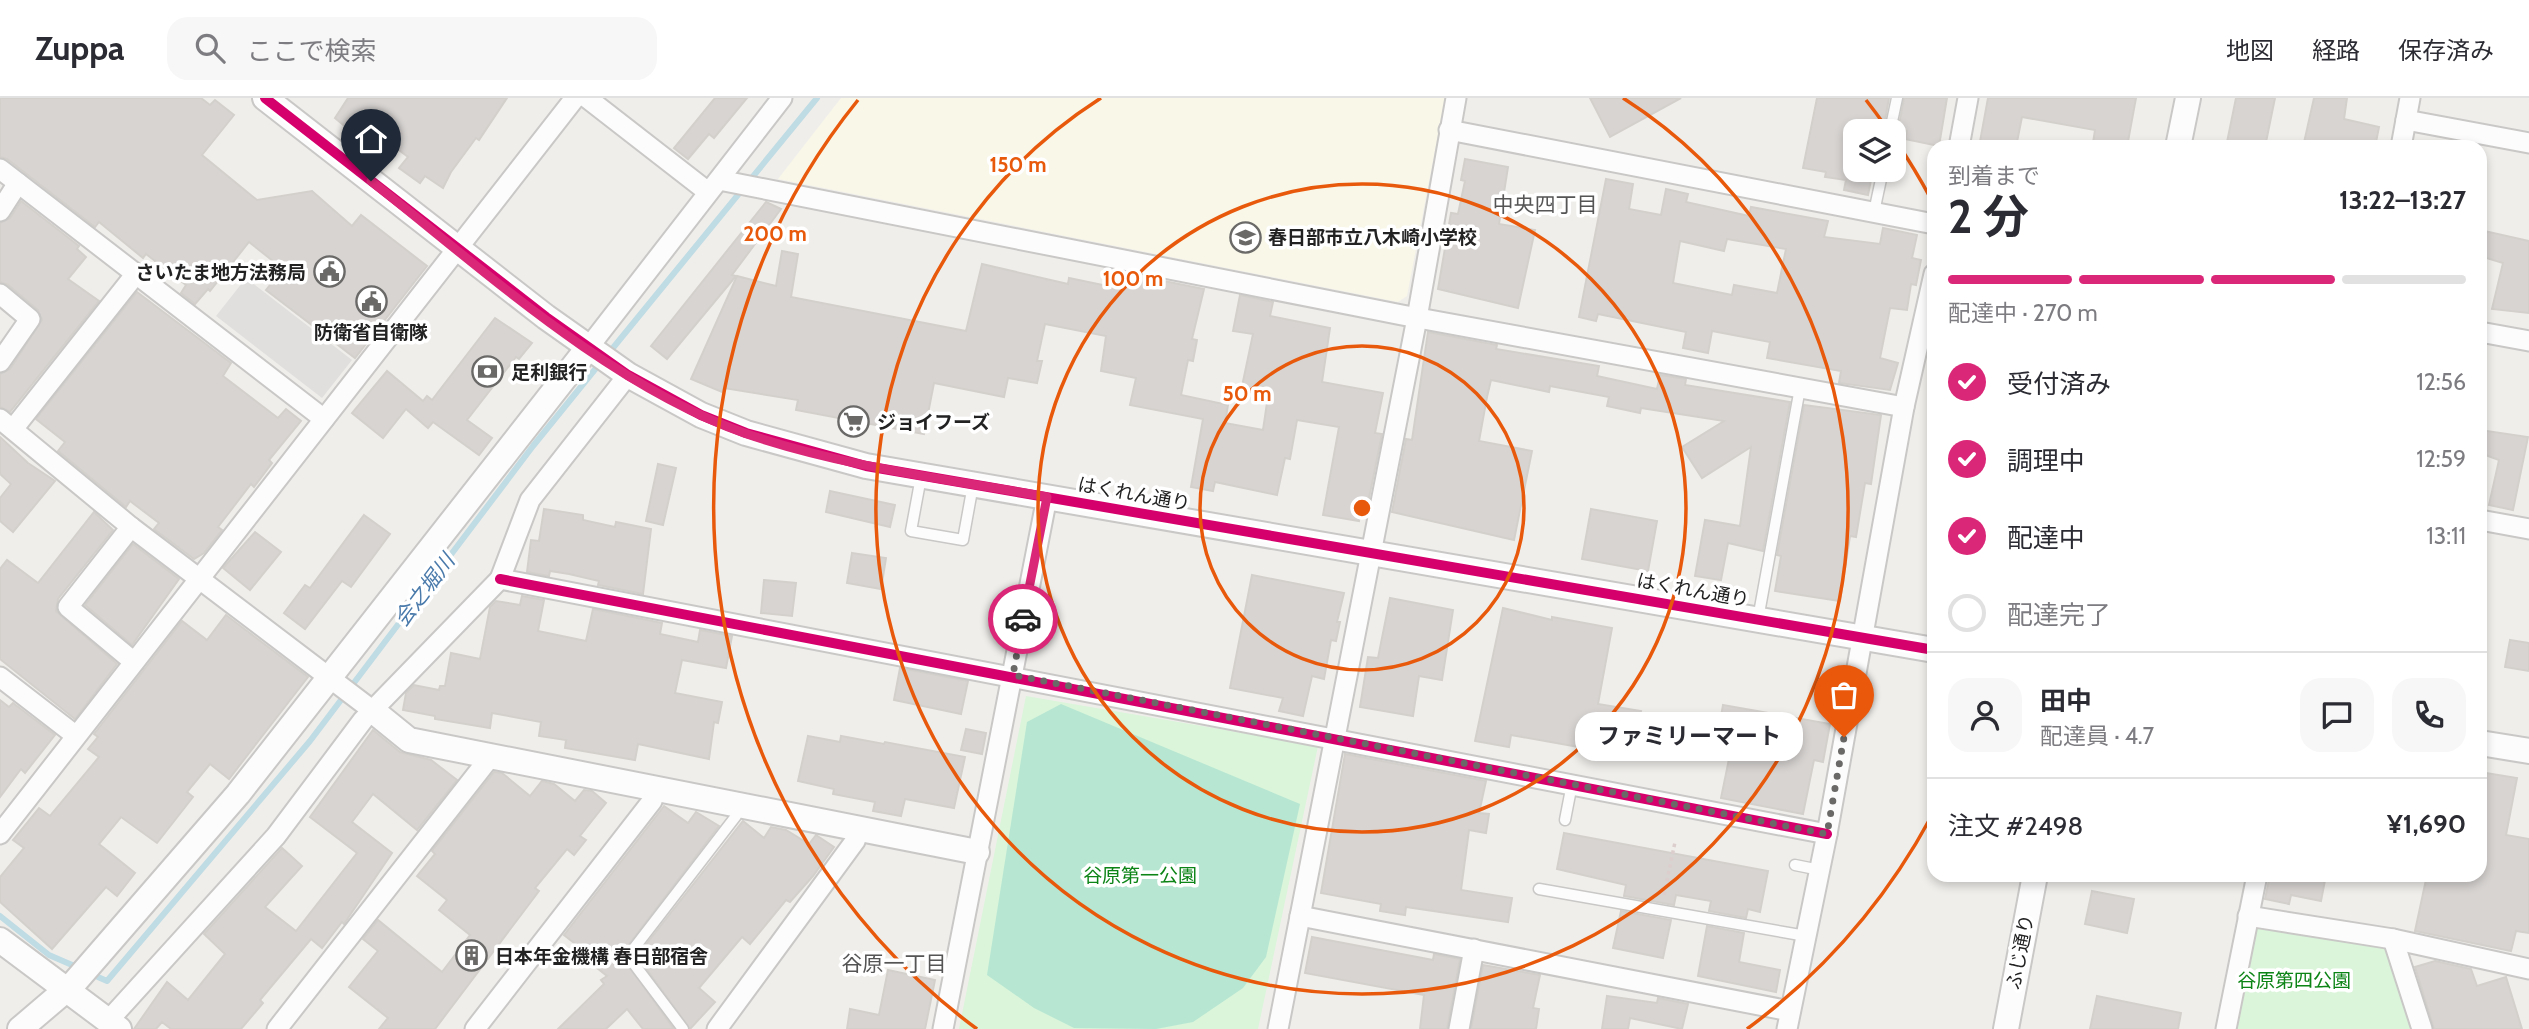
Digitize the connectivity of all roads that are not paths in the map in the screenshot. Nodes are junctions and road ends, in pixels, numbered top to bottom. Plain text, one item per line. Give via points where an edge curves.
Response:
1 (265, 98) edge
2 (575, 98) edge
3 (587, 98) edge
4 (782, 98) edge
5 (1456, 98) edge
6 (1897, 98) edge
7 (1968, 98) edge
8 (2188, 98) edge
9 (2410, 98) edge
10 (1893, 119) edge
11 (2406, 120) junction
12 (1449, 130) junction
13 (1960, 140) edge
14 (2180, 140) edge
15 (2402, 140) edge
16 (2529, 143) edge
17 (0, 169) edge
18 (1880, 182) edge
19 (18, 183) junction
20 (718, 184) junction
21 (0, 211) edge
22 (1874, 212) junction
23 (1927, 223) edge
24 (456, 248) junction
25 (135, 275) junction
26 (0, 294) edge
27 (1927, 309) edge
28 (1417, 318) junction
29 (2487, 333) edge
30 (2529, 341) edge
31 (592, 351) junction
32 (0, 362) edge
33 (623, 372) junction
34 (1800, 388) junction
35 (1904, 407) junction
36 (324, 419) junction
37 (7, 424) edge
38 (921, 475) junction
39 (973, 485) junction
40 (1047, 497) junction
41 (2487, 521) edge
42 (131, 527) junction
43 (2529, 529) edge
44 (1369, 551) junction
45 (198, 579) junction
46 (500, 579) junction
47 (1758, 619) junction
48 (1862, 638) junction
49 (1927, 649) edge
50 (134, 662) junction
51 (1013, 675) junction
52 (335, 681) junction
53 (2, 682) edge
54 (366, 705) junction
55 (75, 735) junction
56 (1335, 738) junction
57 (2487, 744) edge
58 (2529, 751) edge
59 (491, 756) junction
60 (1572, 784) junction
61 (655, 791) junction
62 (738, 807) junction
63 (1565, 820) dead end
64 (859, 830) junction
65 (0, 834) edge
66 (1827, 834) junction
67 (977, 852) junction
68 (1796, 865) dead end
69 (1820, 870) junction
70 (2034, 882) edge
71 (2255, 882) edge
72 (1539, 890) dead end
73 (1300, 916) junction
74 (2248, 916) junction
75 (1806, 936) junction
76 (2393, 939) junction
77 (0, 940) edge
78 (1474, 948) junction
79 (2529, 969) edge
80 (76, 980) junction
81 (1789, 1020) edge
82 (114, 1025) edge
83 (723, 1027) edge
84 (20, 1029) edge
85 (277, 1029) edge
86 (475, 1029) edge
87 (683, 1029) edge
88 (943, 1029) edge
89 (1278, 1029) edge
90 (1459, 1029) edge
91 (2006, 1029) edge
92 (2227, 1029) edge
93 (2423, 1029) edge

1 - 24 street, はくれん通り
2 - 24 street
3 - 20 street
4 - 20 street
5 - 12 street
6 - 10 lane
7 - 13 street
8 - 14 street
9 - 11 street
11 - 15 street
11 - 16 street
12 - 22 street
12 - 28 street
17 - 19 street
18 - 22 lane
19 - 21 street
19 - 25 street
20 - 28 street via 760,188
20 - 31 street
22 - 23 street
24 - 31 street, はくれん通り
24 - 36 street
25 - 36 street
25 - 37 street
26 - 32 street via 30,318
27 - 35 street
28 - 34 street
28 - 44 street
29 - 30 street
31 - 33 street, はくれん通り
31 - 52 street
33 - 38 street, はくれん通り via 701,415 746,433 866,466
33 - 46 street via 530,500
34 - 35 street
34 - 47 lane
35 - 48 street
36 - 45 street
37 - 42 street
38 - 39 street, はくれん通り
38 - 39 lane via 911,531 963,540
39 - 40 street, はくれん通り
40 - 44 street, はくれん通り
40 - 51 street
41 - 43 street
42 - 45 street
42 - 50 street via 68,607
44 - 47 street, はくれん通り
44 - 56 street
45 - 50 street
45 - 52 street
46 - 51 street
46 - 54 street
47 - 48 street, はくれん通り
48 - 49 street, はくれん通り
48 - 66 street
50 - 55 street
51 - 56 street
51 - 67 street
52 - 54 street
52 - 80 street
53 - 55 street
54 - 59 street via 409,740
54 - 82 street via 276,836
55 - 65 street
56 - 60 street
56 - 73 street
57 - 58 street
59 - 61 street
59 - 85 street
60 - 63 lane
60 - 66 street
61 - 62 street
61 - 86 street via 652,801
62 - 64 street
62 - 87 lane via 736,816 628,956
64 - 67 street
64 - 83 street
66 - 69 street
67 - 88 street
68 - 69 lane
69 - 75 street
70 - 91 street, ふじ通り
71 - 74 street
72 - 75 lane
73 - 78 street
73 - 89 street
74 - 76 street
74 - 92 street
75 - 81 street
76 - 79 street
76 - 93 street
77 - 80 street
78 - 81 street
78 - 90 street
80 - 82 street
80 - 84 street

